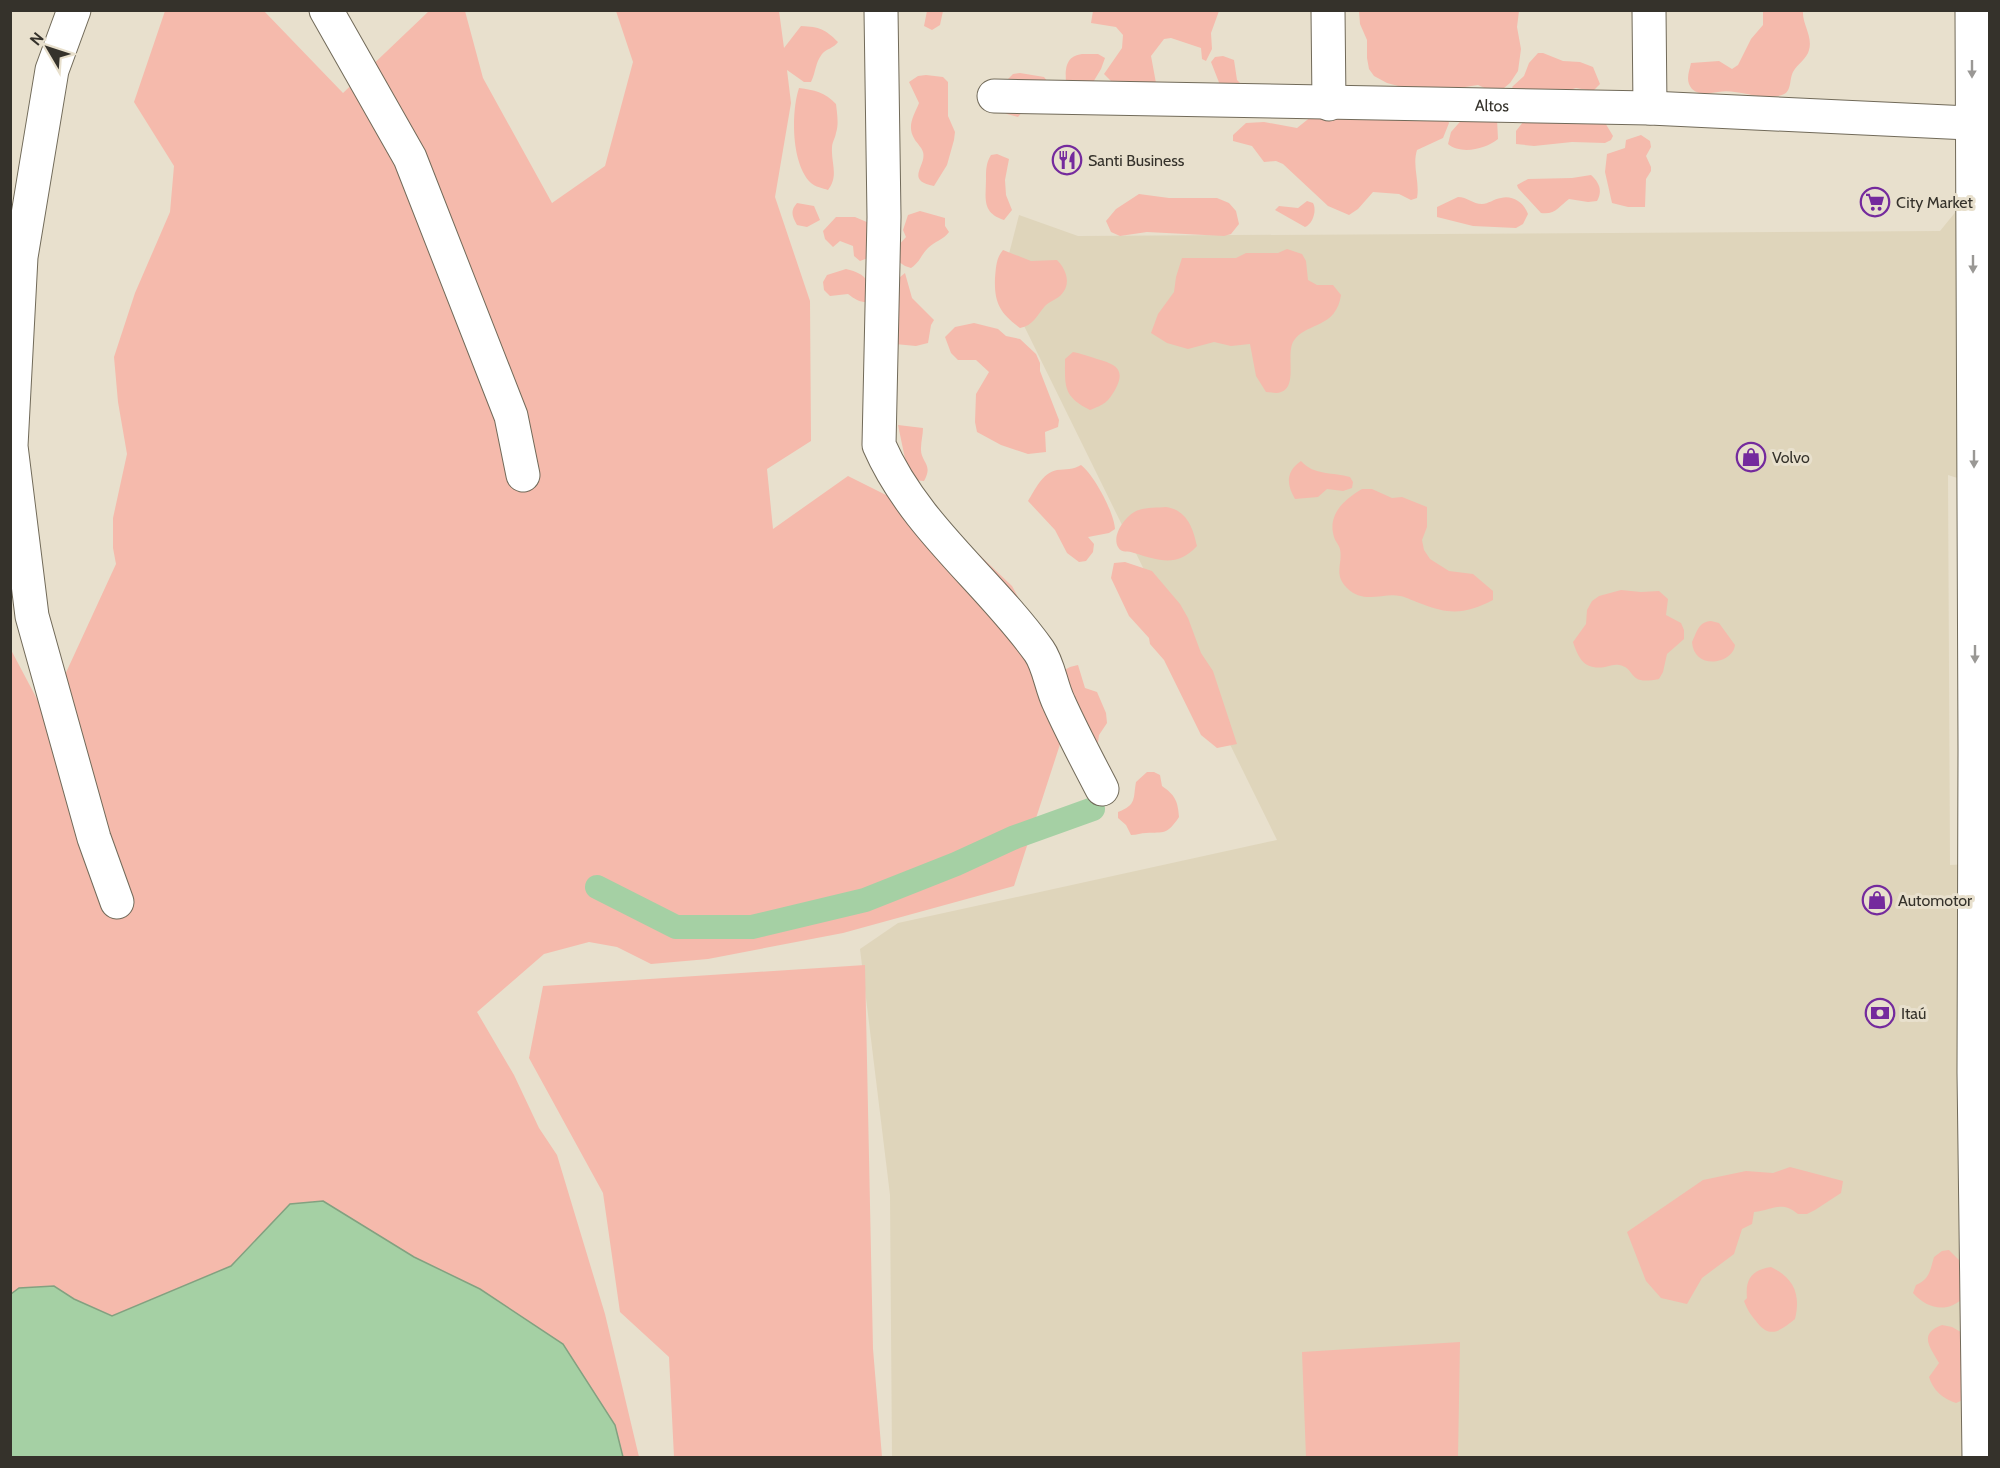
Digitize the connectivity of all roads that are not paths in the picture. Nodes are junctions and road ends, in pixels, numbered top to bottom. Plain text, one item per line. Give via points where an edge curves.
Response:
1 (74, 10) edge
2 (326, 10) edge
3 (881, 10) edge
4 (1328, 10) edge
5 (1648, 10) edge
6 (1972, 10) edge
7 (994, 96) dead end
8 (1329, 104) junction
9 (1650, 108) junction
10 (1981, 123) edge
11 (1982, 323) edge
12 (523, 475) dead end
13 (1982, 750) edge
14 (1102, 789) dead end
15 (117, 902) dead end
16 (1978, 1458) edge

1 - 15 main road via 52,70 21,257 11,446 32,616 94,838
2 - 12 main road via 410,158 511,416
3 - 14 main road via 884,217 879,445 886,463 914,505 1042,654 1058,701
4 - 8 main road
5 - 9 main road
6 -> 10 main road
7 - 8 main road, Altos
8 - 9 main road, Altos
9 - 10 main road, Altos
10 -> 11 main road
11 -> 13 main road
13 - 16 main road via 1974,1072

